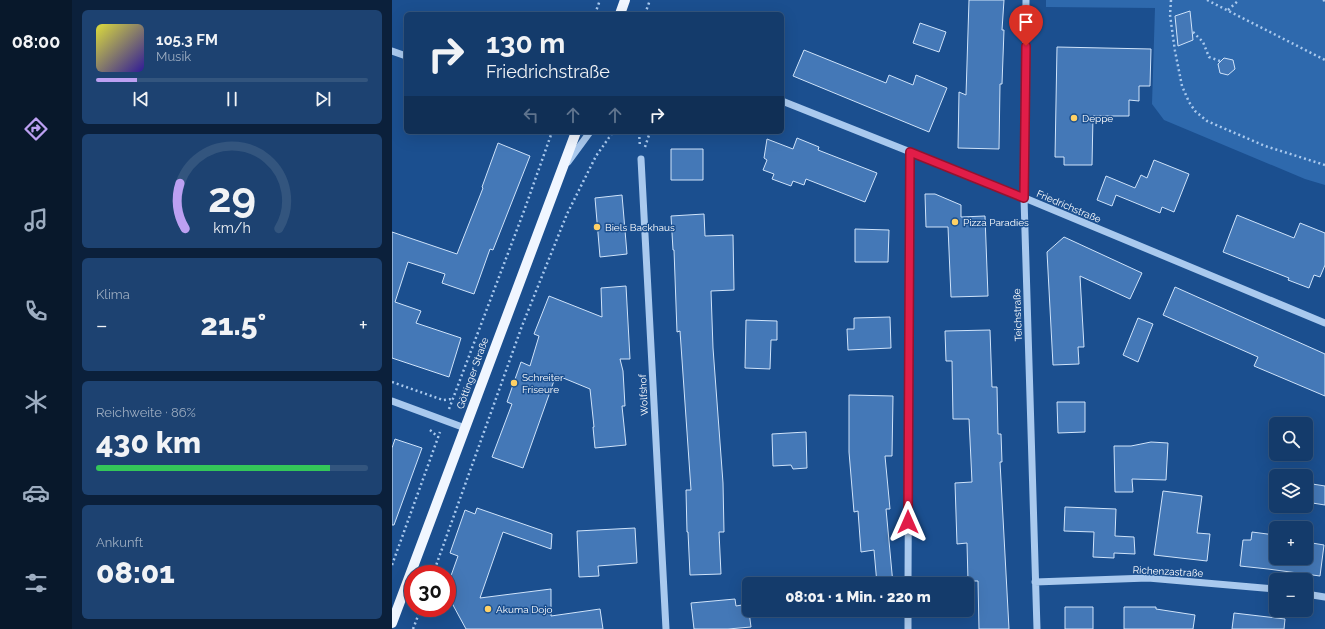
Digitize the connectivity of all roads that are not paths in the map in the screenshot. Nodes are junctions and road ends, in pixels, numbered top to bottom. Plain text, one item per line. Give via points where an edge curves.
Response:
1 (625, 0) edge
2 (1026, 0) edge
3 (621, 12) edge
4 (392, 51) edge
5 (404, 55) edge
6 (784, 102) edge
7 (575, 134) edge
8 (588, 134) edge
9 (910, 152) junction
10 (641, 159) dead end
11 (560, 172) junction
12 (1024, 198) junction
13 (1325, 323) edge
14 (392, 401) edge
15 (465, 428) junction
16 (908, 577) edge
17 (1035, 582) junction
18 (1269, 589) edge
19 (1313, 595) edge
20 (1325, 597) edge
21 (908, 617) edge
22 (392, 624) edge
23 (666, 629) edge
24 (908, 629) edge
25 (1036, 629) edge

1 - 3 main road
2 - 12 street, Teichstraße
4 - 5 street
6 - 9 street, Friedrichstraße
7 - 11 main road, Göttinger Straße
8 - 11 street
9 - 12 street, Friedrichstraße
9 - 16 street
10 - 23 street, Wolfshof
11 - 15 main road, Göttinger Straße
12 - 13 street, Friedrichstraße
12 - 17 street, Teichstraße
14 - 15 street
15 - 22 main road, Göttinger Straße
17 - 18 street, Richenzastraße via 1148,578
17 - 25 street, Teichstraße
19 - 20 street
21 - 24 street

